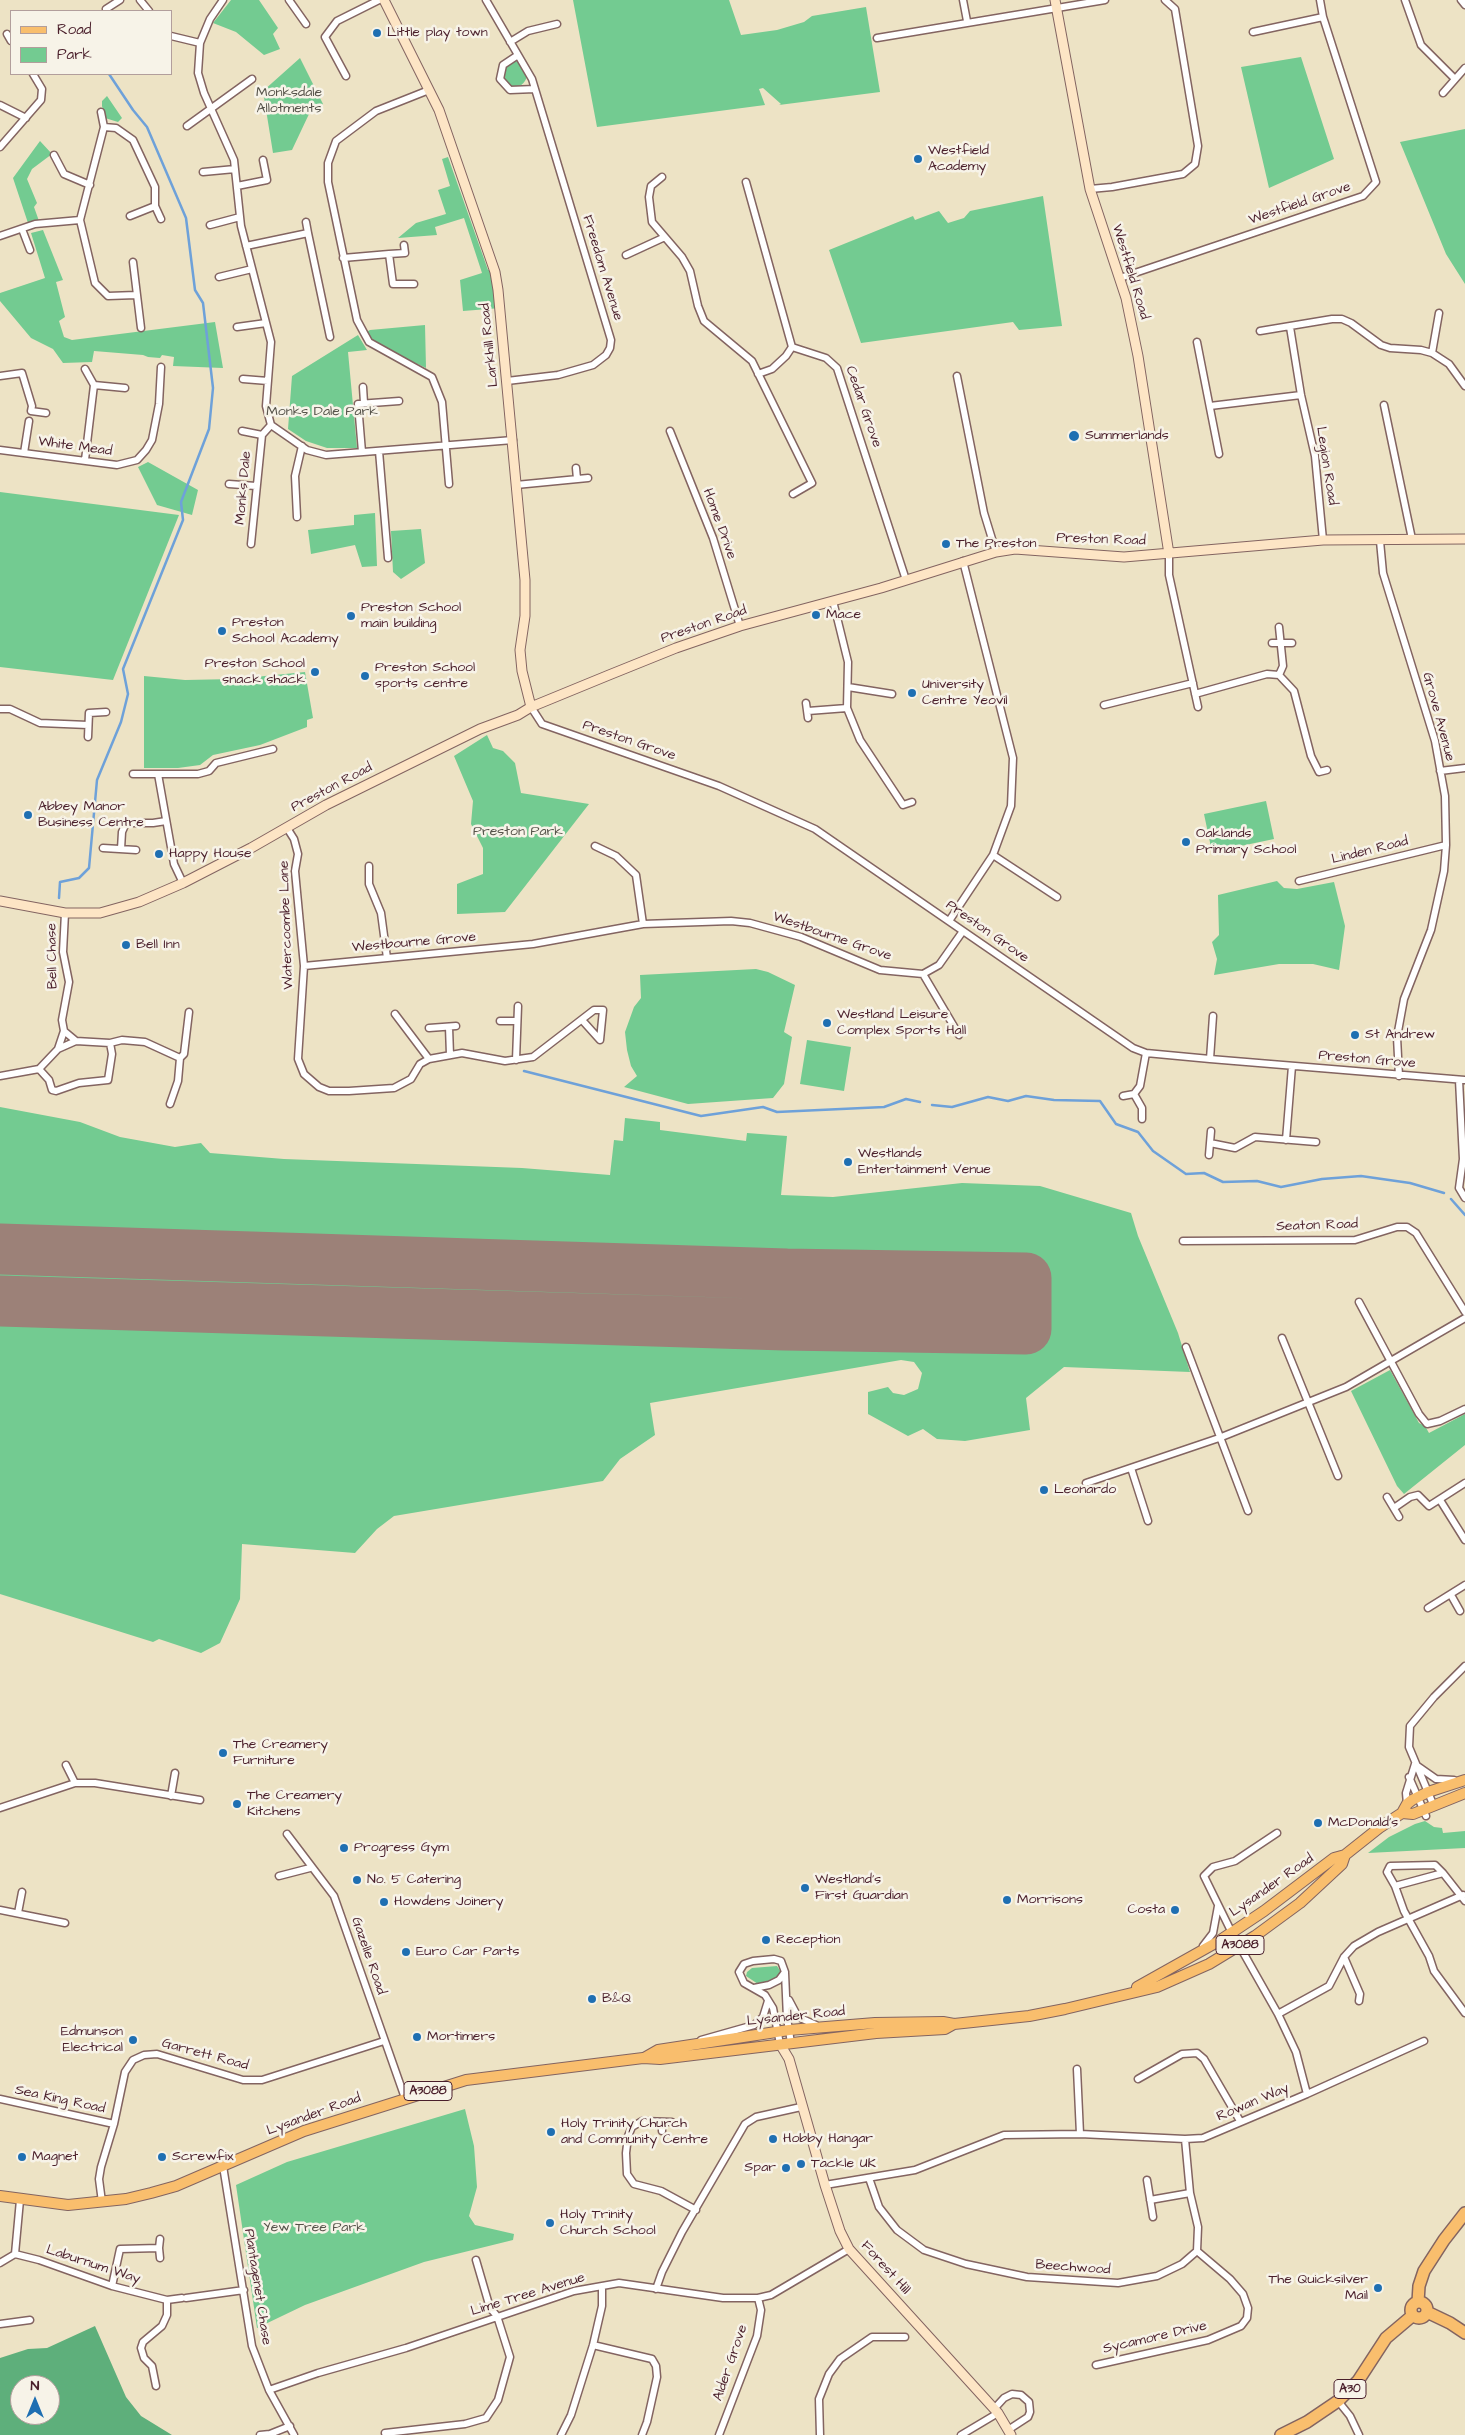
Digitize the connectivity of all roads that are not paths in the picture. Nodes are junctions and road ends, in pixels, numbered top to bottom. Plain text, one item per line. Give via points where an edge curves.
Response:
1 (120, 0) edge
2 (151, 0) edge
3 (223, 0) edge
4 (290, 0) edge
5 (379, 0) edge
6 (384, 0) edge
7 (486, 0) edge
8 (963, 0) edge
9 (1105, 0) edge
10 (1165, 0) edge
11 (1320, 0) edge
12 (1405, 0) edge
13 (1461, 0) edge
14 (142, 3) edge
15 (1056, 4) edge
16 (1465, 6) edge
17 (106, 9) dead end
18 (1323, 17) junction
19 (967, 22) junction
20 (306, 24) dead end
21 (556, 24) dead end
22 (1253, 32) dead end
23 (7, 34) dead end
24 (172, 36) edge
25 (877, 38) dead end
26 (10, 39) edge
27 (510, 42) junction
28 (200, 43) junction
29 (518, 55) junction
30 (1465, 68) edge
31 (34, 75) edge
32 (346, 76) dead end
33 (252, 79) dead end
34 (1455, 79) junction
35 (535, 89) junction
36 (430, 90) junction
37 (1443, 93) dead end
38 (0, 105) edge
39 (211, 109) junction
40 (101, 112) dead end
41 (26, 118) junction
42 (187, 126) dead end
43 (104, 127) junction
44 (0, 147) edge
45 (54, 155) dead end
46 (263, 160) dead end
47 (235, 169) junction
48 (203, 172) dead end
49 (662, 176) dead end
50 (746, 182) dead end
51 (90, 186) junction
52 (237, 186) junction
53 (1090, 189) junction
54 (155, 206) junction
55 (130, 216) dead end
56 (240, 217) junction
57 (161, 219) dead end
58 (80, 220) junction
59 (306, 222) dead end
60 (210, 225) dead end
61 (22, 229) junction
62 (308, 233) junction
63 (0, 236) edge
64 (665, 237) junction
65 (404, 245) dead end
66 (246, 246) junction
67 (30, 250) dead end
68 (389, 254) junction
69 (626, 255) dead end
70 (343, 258) junction
71 (133, 262) dead end
72 (252, 269) junction
73 (220, 277) dead end
74 (1120, 278) junction
75 (414, 284) dead end
76 (136, 295) junction
77 (1439, 313) dead end
78 (266, 323) junction
79 (237, 327) dead end
80 (1290, 327) junction
81 (140, 328) dead end
82 (1260, 332) dead end
83 (330, 337) dead end
84 (1197, 342) dead end
85 (792, 347) junction
86 (1432, 353) junction
87 (162, 367) dead end
88 (85, 369) dead end
89 (0, 373) edge
90 (758, 374) junction
91 (957, 376) dead end
92 (243, 379) dead end
93 (268, 381) junction
94 (507, 381) junction
95 (94, 385) junction
96 (1465, 386) edge
97 (363, 387) dead end
98 (125, 388) dead end
99 (1301, 395) junction
100 (399, 401) dead end
101 (364, 403) junction
102 (1384, 405) dead end
103 (1210, 406) junction
104 (46, 413) dead end
105 (30, 416) junction
106 (271, 425) junction
107 (242, 431) dead end
108 (670, 431) dead end
109 (262, 435) junction
110 (513, 440) junction
111 (302, 446) junction
112 (446, 447) junction
113 (0, 450) edge
114 (379, 451) junction
115 (362, 452) junction
116 (24, 453) junction
117 (1219, 454) dead end
118 (85, 460) junction
119 (576, 468) dead end
120 (588, 478) dead end
121 (577, 479) junction
122 (229, 484) dead end
123 (449, 484) dead end
124 (516, 485) junction
125 (256, 486) junction
126 (793, 494) dead end
127 (297, 517) dead end
128 (1412, 539) junction
129 (1465, 539) edge
130 (1324, 540) junction
131 (1380, 541) junction
132 (251, 544) dead end
133 (996, 552) junction
134 (1169, 554) junction
135 (388, 558) dead end
136 (963, 561) junction
137 (906, 580) junction
138 (833, 601) junction
139 (740, 626) junction
140 (1279, 627) dead end
141 (1272, 643) dead end
142 (1281, 643) junction
143 (1292, 643) dead end
144 (1279, 675) junction
145 (1193, 683) junction
146 (848, 687) junction
147 (892, 694) dead end
148 (1195, 694) junction
149 (806, 703) dead end
150 (1104, 705) dead end
151 (531, 707) junction
152 (1198, 707) dead end
153 (847, 708) junction
154 (0, 709) edge
155 (106, 712) dead end
156 (88, 725) junction
157 (88, 737) dead end
158 (273, 749) dead end
159 (1465, 768) edge
160 (1327, 770) dead end
161 (1440, 771) junction
162 (1319, 772) junction
163 (134, 774) dead end
164 (158, 774) junction
165 (1312, 778) dead end
166 (912, 802) dead end
167 (903, 805) junction
168 (896, 810) dead end
169 (166, 820) junction
170 (288, 828) junction
171 (1446, 845) junction
172 (594, 846) dead end
173 (103, 848) dead end
174 (121, 849) junction
175 (136, 850) dead end
176 (993, 856) junction
177 (369, 866) dead end
178 (1300, 881) dead end
179 (183, 883) junction
180 (1057, 897) dead end
181 (0, 902) edge
182 (66, 913) junction
183 (949, 921) junction
184 (643, 924) junction
185 (963, 931) junction
186 (387, 958) junction
187 (304, 966) junction
188 (923, 974) junction
189 (518, 1006) dead end
190 (188, 1012) dead end
191 (395, 1014) dead end
192 (1213, 1016) dead end
193 (582, 1020) junction
194 (500, 1021) dead end
195 (517, 1021) junction
196 (429, 1028) dead end
197 (64, 1031) junction
198 (959, 1035) dead end
199 (76, 1041) junction
200 (110, 1044) junction
201 (58, 1049) junction
202 (1146, 1052) junction
203 (450, 1055) junction
204 (180, 1058) junction
205 (429, 1059) junction
206 (1210, 1059) junction
207 (516, 1060) junction
208 (1292, 1066) junction
209 (39, 1069) junction
210 (0, 1076) edge
211 (1399, 1076) junction
212 (1462, 1080) edge
213 (1134, 1094) junction
214 (1124, 1096) dead end
215 (170, 1104) dead end
216 (1142, 1119) dead end
217 (1211, 1131) dead end
218 (1286, 1140) junction
219 (1316, 1142) dead end
220 (1210, 1143) junction
221 (1209, 1155) dead end
222 (1465, 1198) edge
223 (1183, 1240) dead end
224 (1359, 1302) dead end
225 (1465, 1312) edge
226 (1465, 1318) edge
227 (1282, 1338) dead end
228 (1186, 1347) dead end
229 (1391, 1363) junction
230 (1308, 1404) junction
231 (1465, 1409) edge
232 (1219, 1438) junction
233 (1131, 1468) junction
234 (1338, 1476) dead end
235 (1465, 1482) edge
236 (1086, 1484) dead end
237 (1387, 1497) dead end
238 (1440, 1500) junction
239 (1394, 1508) junction
240 (1248, 1511) dead end
241 (1399, 1516) dead end
242 (1148, 1521) dead end
243 (1464, 1535) edge
244 (1465, 1585) edge
245 (1451, 1595) junction
246 (1428, 1608) dead end
247 (1460, 1611) dead end
248 (1465, 1666) edge
249 (1415, 1764) junction
250 (66, 1765) dead end
251 (175, 1773) dead end
252 (1410, 1777) junction
253 (1464, 1780) edge
254 (75, 1783) junction
255 (1428, 1792) junction
256 (1465, 1793) edge
257 (172, 1796) junction
258 (1418, 1797) junction
259 (200, 1800) dead end
260 (1433, 1804) junction
261 (0, 1808) edge
262 (1404, 1809) junction
263 (1424, 1812) junction
264 (1277, 1833) dead end
265 (287, 1834) dead end
266 (1345, 1855) junction
267 (310, 1868) junction
268 (1442, 1873) junction
269 (279, 1876) dead end
270 (1395, 1886) junction
271 (22, 1892) dead end
272 (1464, 1897) edge
273 (1218, 1905) junction
274 (0, 1910) edge
275 (18, 1913) junction
276 (1408, 1920) junction
277 (65, 1923) dead end
278 (1231, 1931) junction
279 (1240, 1945) junction
280 (1197, 1953) junction
281 (1344, 1958) junction
282 (785, 1972) junction
283 (754, 1988) junction
284 (787, 1996) junction
285 (1111, 1998) junction
286 (768, 2000) junction
287 (1359, 2001) dead end
288 (1278, 2014) junction
289 (1465, 2014) edge
290 (954, 2024) junction
291 (825, 2027) junction
292 (789, 2030) junction
293 (778, 2031) junction
294 (384, 2041) junction
295 (1424, 2041) dead end
296 (791, 2043) junction
297 (780, 2044) junction
298 (685, 2045) junction
299 (643, 2058) junction
300 (789, 2059) junction
301 (1077, 2069) dead end
302 (1138, 2079) dead end
303 (1307, 2094) junction
304 (405, 2098) junction
305 (0, 2099) edge
306 (801, 2108) junction
307 (1240, 2121) junction
308 (662, 2122) junction
309 (672, 2122) dead end
310 (114, 2124) junction
311 (662, 2131) dead end
312 (1080, 2134) junction
313 (1185, 2139) junction
314 (223, 2166) junction
315 (869, 2178) junction
316 (1147, 2180) dead end
317 (825, 2185) junction
318 (1190, 2193) junction
319 (0, 2196) edge
320 (20, 2200) junction
321 (1150, 2200) junction
322 (102, 2202) junction
323 (696, 2210) junction
324 (1465, 2214) edge
325 (1153, 2218) dead end
326 (160, 2239) dead end
327 (159, 2248) junction
328 (849, 2249) junction
329 (1197, 2251) junction
330 (15, 2254) junction
331 (160, 2258) dead end
332 (476, 2260) dead end
333 (0, 2263) edge
334 (112, 2286) junction
335 (602, 2286) junction
336 (656, 2288) junction
337 (244, 2290) junction
338 (758, 2298) junction
339 (167, 2300) junction
340 (1418, 2302) junction
341 (1427, 2312) junction
342 (497, 2316) junction
343 (1412, 2316) junction
344 (30, 2320) dead end
345 (0, 2324) edge
346 (1465, 2334) edge
347 (905, 2337) dead end
348 (593, 2345) junction
349 (1096, 2365) dead end
350 (156, 2386) dead end
351 (269, 2390) junction
352 (1338, 2401) junction
353 (996, 2411) junction
354 (290, 2426) junction
355 (1009, 2432) edge
356 (385, 2433) dead end
357 (260, 2435) edge
358 (294, 2435) edge
359 (562, 2435) edge
360 (642, 2435) edge
361 (719, 2435) edge
362 (820, 2435) edge
363 (960, 2435) edge
364 (1281, 2435) edge
365 (1359, 2435) edge

1 - 17 street
2 - 14 street
3 - 28 street via 210,19
4 - 20 street
5 - 32 street via 337,21 325,37
6 - 36 street, Larkhill Road
7 - 27 street, Freedom Avenue
8 - 19 street
9 - 15 street
10 - 53 street via 1175,10 1198,146 1195,164 1183,174
11 - 18 street, Westfield Grove
12 - 34 street via 1420,45
13 - 16 street
15 - 19 street
15 - 53 street, Westfield Road
18 - 22 street
18 - 74 street, Westfield Grove via 1376,182 1363,196
19 - 25 street
21 - 27 street via 528,31
23 - 26 street
24 - 28 street
27 - 29 street, Freedom Avenue
28 - 39 street via 198,73
29 - 35 street, Freedom Avenue
29 - 35 street via 503,65 500,78 510,90
30 - 34 street
31 - 41 street via 42,89 41,100
33 - 39 street
34 - 37 street
35 - 94 street, Freedom Avenue via 611,340 606,355 593,365 558,375
36 - 70 street via 376,111 336,141 328,163 328,182
36 - 94 street, Larkhill Road via 495,272
38 - 41 street
39 - 42 street
39 - 47 street
40 - 43 street
41 - 44 street
43 - 51 street
43 - 54 street via 116,128 133,140 155,188
45 - 51 street via 64,174
46 - 52 street via 267,180
47 - 48 street
47 - 52 street
49 - 64 street via 651,186 648,197 652,222
50 - 85 street
51 - 58 street
52 - 56 street
53 - 74 street, Westfield Road
54 - 55 street
54 - 57 street
56 - 60 street
56 - 66 street
58 - 61 street via 35,224
58 - 76 street via 95,284 108,296
59 - 62 street
61 - 63 street
61 - 67 street
62 - 66 street
62 - 83 street
64 - 69 street
64 - 90 street via 690,271 704,321 752,361
65 - 68 street via 405,254
66 - 72 street
68 - 70 street
68 - 75 street via 393,284
70 - 112 street via 358,320 370,342 432,377 442,402
71 - 76 street
72 - 73 street
72 - 78 street
74 - 134 street, Westfield Road via 1138,356
76 - 81 street
77 - 86 street
78 - 79 street
78 - 93 street via 271,342
80 - 82 street
80 - 86 street via 1342,320 1380,345
80 - 99 street, Legion Road
84 - 103 street
85 - 90 street via 772,369
85 - 137 street, Cedar Grove via 826,358 837,368
86 - 96 street via 1449,364
87 - 118 street, White Mead via 159,404 152,440 146,450 128,464
88 - 95 street
89 - 105 street via 22,373 32,406
90 - 126 street via 812,484
91 - 133 street via 984,513
92 - 93 street
93 - 106 street via 266,406
94 - 110 street, Larkhill Road
95 - 98 street
95 - 118 street
97 - 101 street
99 - 103 street
99 - 130 street, Legion Road via 1315,456
100 - 101 street
101 - 115 street via 358,404
102 - 128 street
103 - 117 street
104 - 105 street
105 - 116 street
106 - 109 street, Monks Dale
106 - 111 street
107 - 109 street, Monks Dale
108 - 139 street, Home Drive via 713,538
109 - 125 street, Monks Dale
110 - 112 street
110 - 124 street, Larkhill Road
111 - 115 street via 326,455
111 - 127 street via 295,476
112 - 114 street
112 - 123 street
113 - 116 street, White Mead
114 - 115 street
114 - 135 street
116 - 118 street, White Mead
119 - 121 street
120 - 121 street
121 - 124 street
122 - 125 street
124 - 151 street, Larkhill Road via 526,596 520,650
125 - 132 street, Monks Dale
128 - 129 street, Preston Road
128 - 131 street, Preston Road
130 - 131 street, Preston Road
130 - 134 street, Preston Road
131 - 161 street, Grove Avenue via 1383,573 1435,741
133 - 134 street, Preston Road via 1015,549 1124,557
133 - 136 street, Preston Road
134 - 145 street via 1169,575
136 - 137 street, Preston Road
136 - 176 street via 1013,758 1011,806
137 - 138 street, Preston Road
138 - 139 street, Preston Road
138 - 146 street via 848,662
139 - 151 street, Preston Road via 676,648
140 - 142 street
141 - 142 street
142 - 143 street
142 - 144 street via 1283,666
144 - 148 street via 1267,674
144 - 162 street via 1294,691 1311,756
145 - 148 street
145 - 150 street
146 - 147 street
146 - 153 street
148 - 152 street
149 - 153 street via 808,715
151 - 170 street, Preston Road via 326,805
151 - 183 street, Preston Grove via 542,724 719,786 815,829
153 - 167 street via 860,740
154 - 156 street via 10,709 40,723
155 - 156 street via 88,712
156 - 157 street
158 - 164 street via 216,763 209,772
159 - 161 street
160 - 162 street
161 - 171 street, Grove Avenue
162 - 165 street
163 - 164 street
164 - 169 street
166 - 167 street
167 - 168 street
169 - 174 street via 126,822
169 - 179 street via 174,864
170 - 179 street, Preston Road
170 - 187 street, Watercoombe Lane via 298,854 295,871
171 - 178 street, Linden Road
171 - 211 street, Grove Avenue via 1444,871 1431,930 1404,999 1397,1037
172 - 184 street via 616,856 636,875
173 - 174 street
174 - 175 street
176 - 180 street
176 - 183 street
177 - 186 street via 369,884 380,912
179 - 182 street, Preston Road via 139,902 100,913
181 - 182 street, Preston Road
182 - 197 street, Bell Chase via 63,952 69,982 62,1020
183 - 185 street, Preston Grove
184 - 186 street, Westbourne Grove via 533,944
184 - 188 street, Westbourne Grove via 750,923 801,937 880,970
185 - 188 street via 939,965
185 - 202 street, Preston Grove via 1133,1048
186 - 187 street, Westbourne Grove
187 - 205 street, Watercoombe Lane via 298,1059 310,1081 329,1091 394,1088 411,1079 420,1064
188 - 198 street
189 - 195 street
190 - 204 street via 184,1054
191 - 205 street
192 - 206 street
193 - 193 street via 594,1010 603,1010 600,1040
193 - 207 street via 533,1057
194 - 195 street
195 - 207 street
196 - 203 street via 452,1027
197 - 199 street
197 - 201 street, Bell Chase
199 - 200 street
199 - 201 street
200 - 204 street via 122,1040 145,1042
200 - 209 street via 112,1054 108,1080 79,1083 56,1091 52,1090 49,1080
201 - 209 street, Bell Chase
202 - 206 street, Preston Grove
202 - 213 street via 1140,1086
203 - 205 street
203 - 207 street via 462,1053
204 - 215 street via 178,1081
206 - 208 street, Preston Grove
208 - 211 street, Preston Grove
208 - 218 street
209 - 210 street
211 - 212 street, Preston Grove
212 - 222 street via 1463,1159 1459,1188
213 - 214 street
213 - 216 street via 1142,1108
217 - 220 street
218 - 219 street
218 - 220 street via 1255,1137 1235,1148
220 - 221 street
223 - 225 street, Seaton Road via 1356,1240 1407,1227 1416,1233
224 - 229 street
226 - 229 street
227 - 230 street
228 - 232 street
229 - 230 street
229 - 231 street via 1418,1414 1427,1424
230 - 232 street
230 - 234 street
232 - 233 street
232 - 240 street
233 - 236 street
233 - 242 street
235 - 238 street
237 - 239 street
238 - 239 street via 1429,1506 1422,1496 1414,1496
238 - 243 street
239 - 241 street
244 - 245 street
245 - 246 street
245 - 247 street
248 - 249 street via 1410,1726 1409,1747
249 - 252 street
249 - 253 street via 1436,1778
249 - 255 street
250 - 254 street
251 - 257 street
252 - 258 street
252 - 262 street
253 - 255 main road, A3088
254 - 257 street via 94,1783
254 - 261 street
255 - 258 main road, Lysander Road / A3088
255 - 260 street
256 - 260 main road, A3088
257 - 259 street
258 - 262 main road, Lysander Road / A3088
258 - 263 street
260 - 263 main road, Lysander Road / A3088
262 - 263 main road, Lysander Road / A3088 via 1413,1814
262 - 266 main road, Lysander Road / A3088
264 - 273 street via 1235,1861 1213,1867 1204,1876
265 - 267 street, Gazelle Road
266 - 278 main road, Lysander Road / A3088 via 1334,1858 1264,1911
266 - 279 main road, Lysander Road / A3088 via 1342,1864 1300,1904
267 - 269 street
267 - 294 street, Gazelle Road via 334,1896
268 - 270 street
268 - 270 street via 1435,1865 1390,1866 1387,1872
268 - 272 street
270 - 276 street
271 - 275 street
272 - 276 street
273 - 278 street
273 - 280 street via 1212,1938
274 - 275 street
275 - 277 street
276 - 281 street via 1354,1946
276 - 289 street via 1434,1971
278 - 279 street
278 - 280 main road, Lysander Road / A3088
279 - 285 main road, Lysander Road / A3088 via 1209,1964 1157,1987
279 - 288 street
280 - 285 main road, Lysander Road / A3088 via 1146,1983
281 - 287 street via 1360,1994
281 - 288 street via 1329,1986
282 - 283 street via 774,1982
282 - 283 street via 779,1960 748,1962 742,1966 739,1975 744,1983
282 - 284 street
283 - 286 street
284 - 291 street via 798,2017 807,2023
284 - 292 street
285 - 290 main road, Lysander Road / A3088 via 1029,2016
286 - 293 street via 776,2015
286 - 298 street via 766,2012 754,2025
288 - 303 street via 1296,2052
290 - 291 main road, Lysander Road / A3088 via 885,2023
290 - 296 main road, Lysander Road / A3088 via 945,2029
291 - 292 main road, Lysander Road / A3088
292 - 293 main road, Lysander Road / A3088
292 - 296 street
293 - 297 street
293 - 298 main road, Lysander Road / A3088
294 - 304 street, Gazelle Road
294 - 310 street, Garrett Road via 262,2080 243,2080 157,2054 144,2055 133,2060 125,2072
295 - 303 street, Rowan Way
296 - 297 main road, Lysander Road / A3088
296 - 300 street, Forest Hill
297 - 299 main road, Lysander Road / A3088 via 660,2059
297 - 300 street, Forest Hill
298 - 299 main road, Lysander Road / A3088 via 658,2050
299 - 304 main road, Lysander Road / A3088 via 466,2080
300 - 306 street, Forest Hill
301 - 312 street
302 - 307 street via 1182,2054 1197,2053 1204,2058
303 - 307 street, Rowan Way
304 - 314 main road, Lysander Road / A3088 via 304,2131
305 - 310 street, Sea King Road
306 - 317 street, Forest Hill
306 - 323 street via 756,2116 745,2124
307 - 313 street, Rowan Way via 1203,2138
308 - 309 street
308 - 311 street
308 - 323 street via 642,2122 632,2127 626,2153 629,2179 639,2187 660,2191
310 - 322 street, Garrett Road via 99,2179
312 - 313 street, Rowan Way
312 - 315 street, Rowan Way via 1004,2135 915,2170
313 - 318 street
314 - 322 main road, Lysander Road / A3088 via 151,2193
314 - 337 street, Plantagenet Chase
315 - 317 street, Rowan Way
315 - 329 street, Beechwood via 878,2207 897,2230 924,2250 966,2264 1027,2277 1118,2283 1157,2276 1182,2264
316 - 321 street
317 - 328 street, Forest Hill
318 - 321 street
318 - 329 street via 1198,2227
319 - 320 main road, Lysander Road / A3088
320 - 322 main road, Lysander Road / A3088 via 68,2205
320 - 330 street
321 - 325 street
323 - 336 street
324 - 340 highway via 1424,2271
326 - 327 street
327 - 331 street
327 - 334 street via 120,2250
328 - 338 street, Lime Tree Avenue via 771,2294
328 - 353 street, Forest Hill
329 - 349 street, Sycamore Drive via 1243,2294 1248,2308 1247,2318 1241,2326 1208,2340
330 - 333 street
330 - 334 street, Laburnum Way
332 - 342 street via 490,2308
334 - 339 street, Laburnum Way
335 - 336 street, Lime Tree Avenue via 619,2283
335 - 342 street, Lime Tree Avenue via 574,2291
335 - 348 street via 602,2306
336 - 338 street, Lime Tree Avenue via 723,2298
337 - 339 street, Laburnum Way
337 - 351 street, Plantagenet Chase via 252,2346
338 - 361 street, Alder Grove via 761,2310 757,2336
339 - 350 street via 167,2315 162,2326 143,2342 141,2348 144,2358 152,2366
340 - 341 highway via 1425,2304
340 - 343 highway via 1411,2307
341 - 343 highway via 1422,2318
341 - 346 highway
342 - 351 street, Lime Tree Avenue
342 - 356 street via 510,2357 498,2400 486,2418 465,2424
343 - 352 highway, A30 via 1386,2338 1358,2381
344 - 345 street
347 - 362 street via 872,2337 840,2359 819,2400
348 - 359 street
348 - 360 street via 652,2360 656,2366 657,2377 648,2422
351 - 354 street, Plantagenet Chase
352 - 364 highway, A30
352 - 365 street
353 - 355 street, Forest Hill
353 - 355 street, Forest Hill via 1004,2398 1012,2394 1022,2395 1029,2402 1028,2417
353 - 363 street
354 - 357 street
354 - 358 street, Plantagenet Chase

